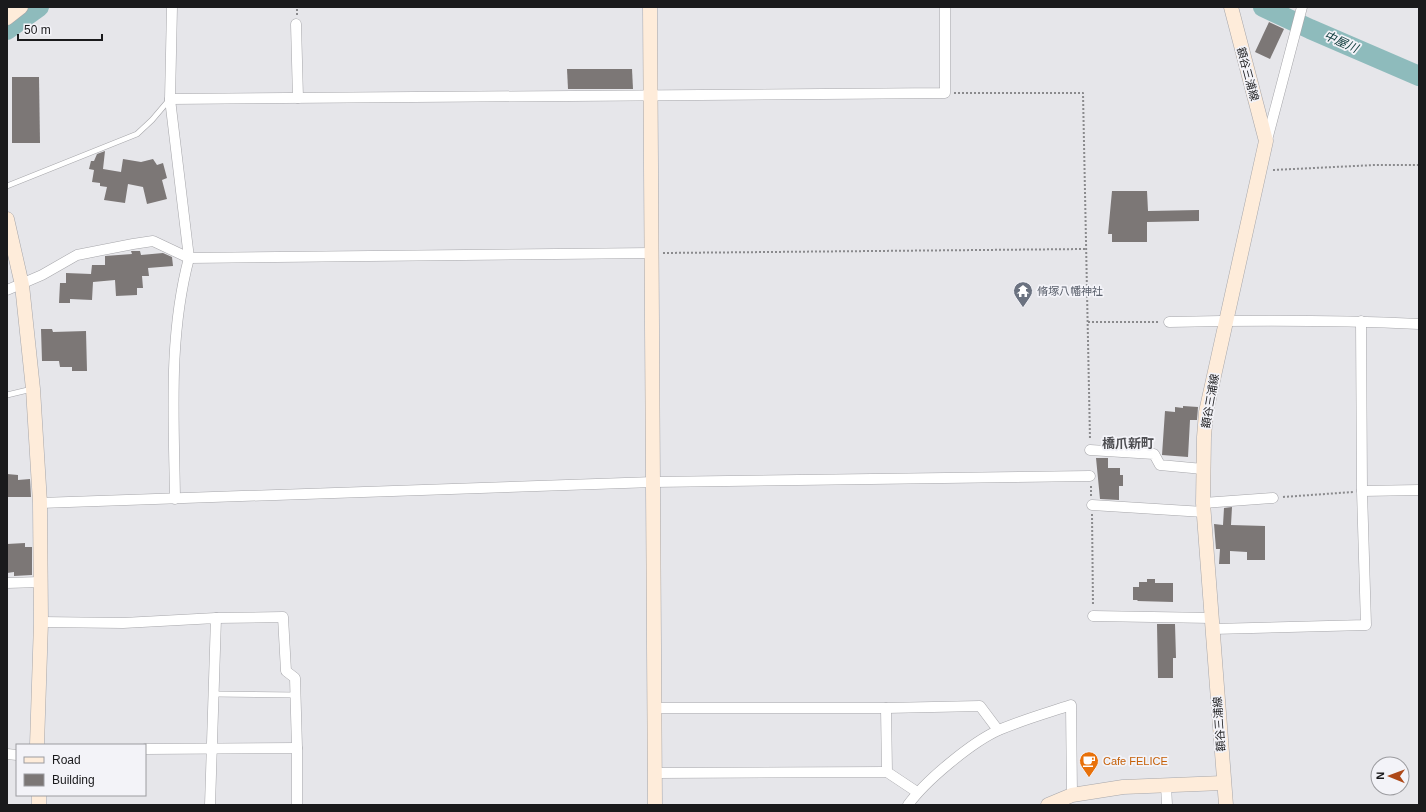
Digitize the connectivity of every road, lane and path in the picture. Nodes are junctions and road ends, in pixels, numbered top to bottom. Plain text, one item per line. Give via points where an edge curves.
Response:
1 (21, 7) edge
2 (172, 7) edge
3 (650, 7) edge
4 (945, 7) edge
5 (1230, 7) edge
6 (1302, 7) edge
7 (7, 18) edge
8 (296, 24) dead end
9 (945, 93) junction
10 (652, 96) junction
11 (298, 98) junction
12 (170, 99) junction
13 (1266, 142) junction
14 (1419, 165) edge
15 (1261, 170) junction
16 (7, 186) edge
17 (7, 219) edge
18 (1086, 249) junction
19 (652, 253) junction
20 (189, 258) junction
21 (22, 285) junction
22 (7, 290) edge
23 (1227, 320) junction
24 (1361, 321) junction
25 (1088, 322) junction
26 (1169, 322) joint
27 (1419, 324) edge
28 (33, 389) junction
29 (7, 395) edge
30 (1090, 450) joint
31 (1203, 469) junction
32 (1090, 476) joint
33 (654, 482) junction
34 (1419, 490) edge
35 (1362, 491) junction
36 (1273, 498) joint
37 (175, 499) junction
38 (40, 503) junction
39 (1092, 506) junction
40 (1204, 508) junction
41 (40, 582) junction
42 (7, 583) edge
43 (1093, 616) joint
44 (216, 618) junction
45 (41, 622) junction
46 (1213, 623) junction
47 (212, 694) junction
48 (296, 694) junction
49 (655, 708) junction
50 (886, 708) junction
51 (998, 730) junction
52 (37, 744) edge
53 (297, 748) junction
54 (146, 749) edge
55 (211, 749) junction
56 (887, 772) junction
57 (655, 773) junction
58 (1223, 783) junction
59 (1166, 785) junction
60 (917, 792) junction
61 (1072, 795) junction
62 (210, 805) edge
63 (298, 805) edge
64 (655, 805) edge
65 (908, 805) edge
66 (1048, 805) edge
67 (1167, 805) edge
68 (1226, 805) edge

1 - 7 street
2 - 12 street
3 - 10 street
4 - 9 street
5 - 13 street, 額谷三浦線
6 - 13 street
8 - 11 street
9 - 10 street
9 - 18 path via 1083,93
10 - 11 street
10 - 19 street
11 - 12 street
12 - 16 lane via 137,134
12 - 20 street
13 - 15 street, 額谷三浦線
14 - 15 path
15 - 23 street, 額谷三浦線
17 - 21 street
18 - 19 path
18 - 25 path
19 - 20 street
19 - 33 street
20 - 21 street via 154,241 133,244 77,255
20 - 37 street via 183,280 174,346
21 - 22 street
21 - 28 street
23 - 24 street
23 - 26 street
23 - 31 street, 額谷三浦線 via 1206,412
24 - 27 street
24 - 35 street
25 - 26 path
25 - 30 path
28 - 29 lane
28 - 38 street
30 - 31 street via 1154,454 1160,465
31 - 40 street, 額谷三浦線
32 - 33 street
32 - 39 path
33 - 37 street
33 - 49 street
34 - 35 street
35 - 36 path
35 - 46 street via 1366,625
36 - 40 street
37 - 38 street
38 - 41 street
39 - 40 street
39 - 43 path
40 - 46 street, 額谷三浦線
41 - 42 street
41 - 45 street
43 - 46 street
44 - 45 street
44 - 47 street
44 - 48 street via 283,617 286,671 295,678
45 - 52 street
46 - 58 street, 額谷三浦線
47 - 48 lane
47 - 55 street
48 - 53 street
49 - 50 street
49 - 57 street
50 - 51 street via 980,706
50 - 56 street
51 - 60 street via 970,747
51 - 61 street via 1071,705
53 - 55 street
53 - 63 street
54 - 55 street
55 - 62 street
56 - 57 street
56 - 60 street
57 - 64 street
58 - 59 street
58 - 68 street, 額谷三浦線
59 - 61 street via 1123,787
59 - 67 street
60 - 65 street
61 - 66 street

